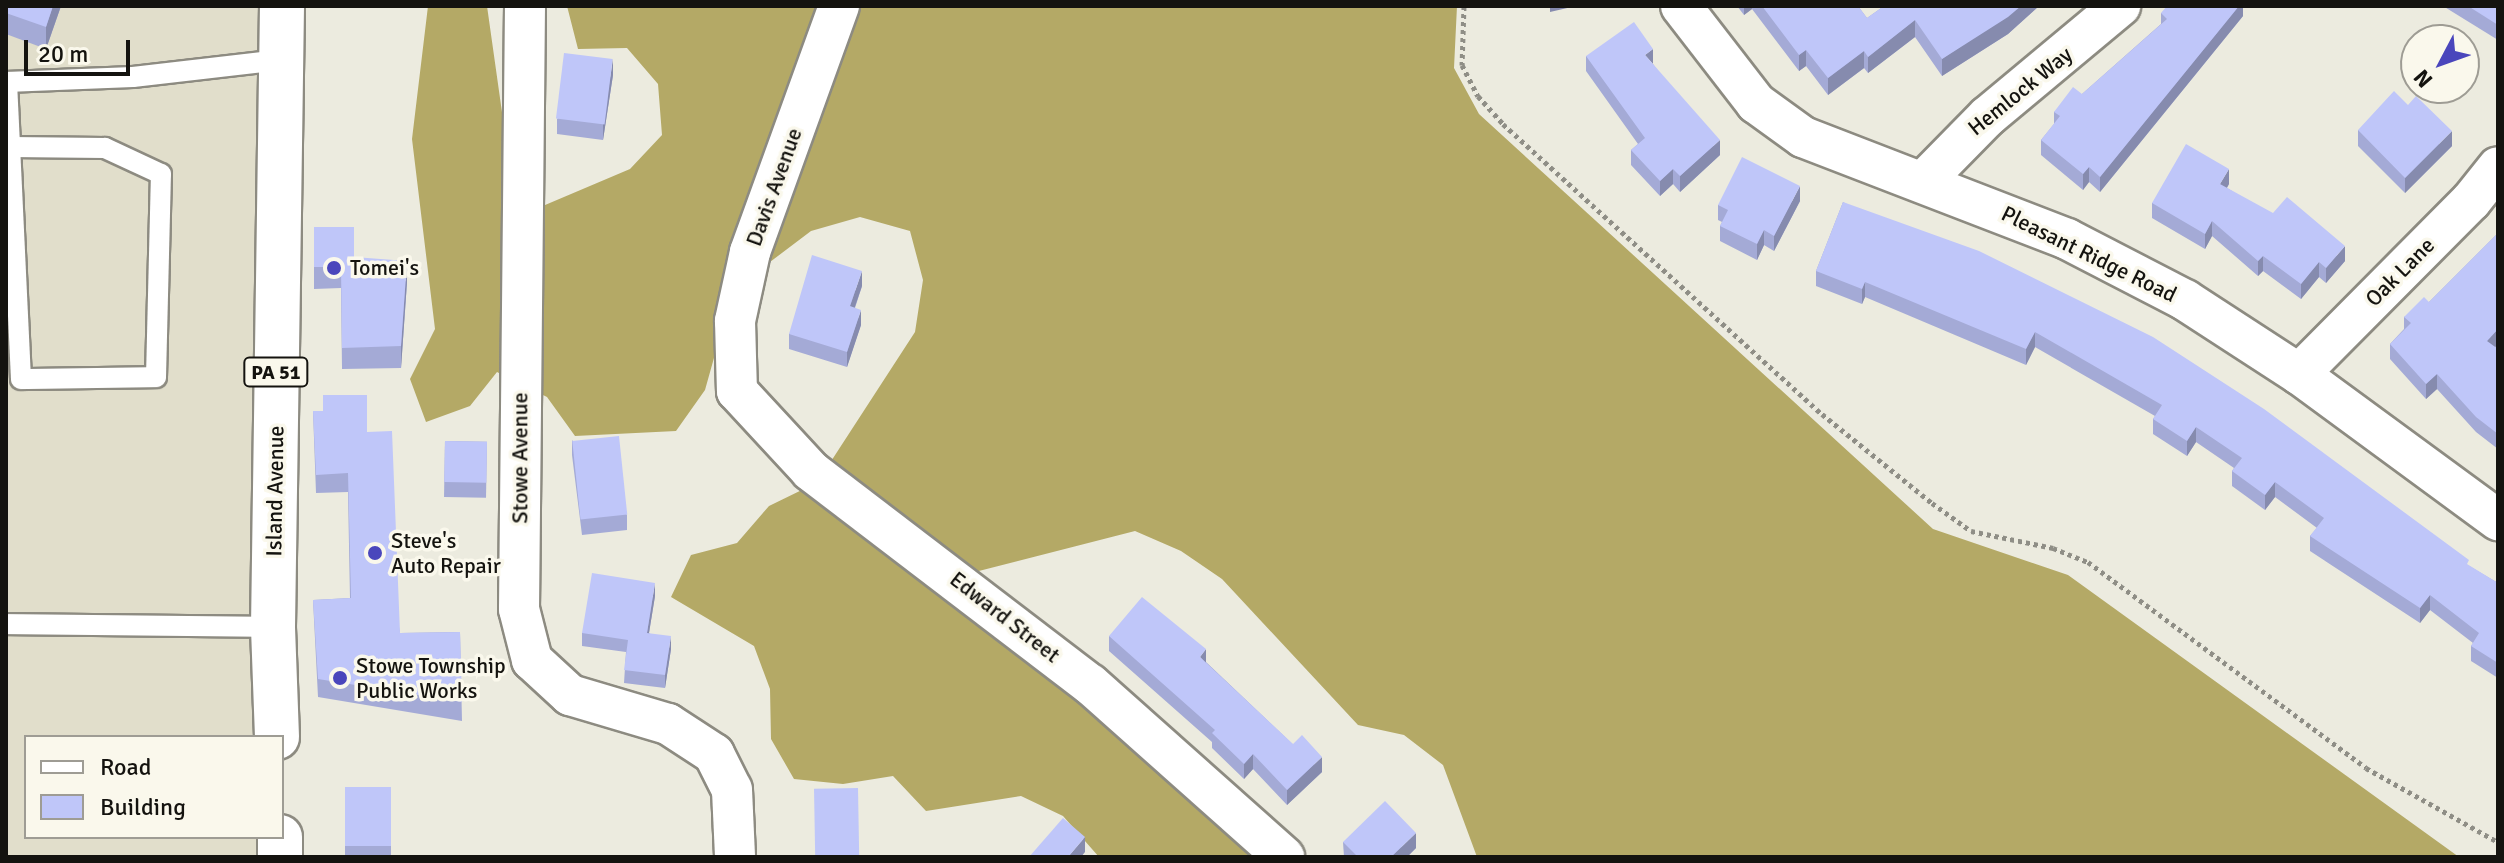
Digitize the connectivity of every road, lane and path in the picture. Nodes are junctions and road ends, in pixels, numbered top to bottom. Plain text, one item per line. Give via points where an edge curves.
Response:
1 (282, 6) edge
2 (525, 6) edge
3 (839, 6) edge
4 (1464, 6) edge
5 (1681, 6) edge
6 (2120, 6) edge
7 (280, 60) junction
8 (7, 82) edge
9 (10, 147) junction
10 (2498, 167) edge
11 (1925, 180) junction
12 (734, 374) joint
13 (2299, 374) junction
14 (2498, 520) edge
15 (6, 624) edge
16 (273, 627) junction
17 (277, 735) edge
18 (2498, 842) edge
19 (735, 857) edge
20 (1284, 857) edge

1 - 7 main road, Island Avenue / PA 51
2 - 19 street, Stowe Avenue via 519,609 532,660 570,695 679,731 714,754 732,790
3 - 12 street, Davis Avenue via 750,252 735,321
4 - 18 path via 1462,65 1478,96 1503,124 1822,414 1932,503 1971,531 2053,548 2088,562 2366,768
5 - 11 street, Pleasant Ridge Road via 1767,111 1803,137
6 - 11 street, Hemlock Way via 1988,116
7 - 8 lane via 133,77
7 - 16 main road, Island Avenue / PA 51
8 - 9 lane
9 - 9 lane via 21,379 156,377 161,174 105,148
10 - 13 street, Oak Lane via 2471,201
11 - 13 street, Pleasant Ridge Road via 2067,239 2159,286
12 - 20 street, Edward Street via 737,391 811,471 1090,684
13 - 14 street, Pleasant Ridge Road
15 - 16 lane
16 - 17 main road, Island Avenue / PA 51

